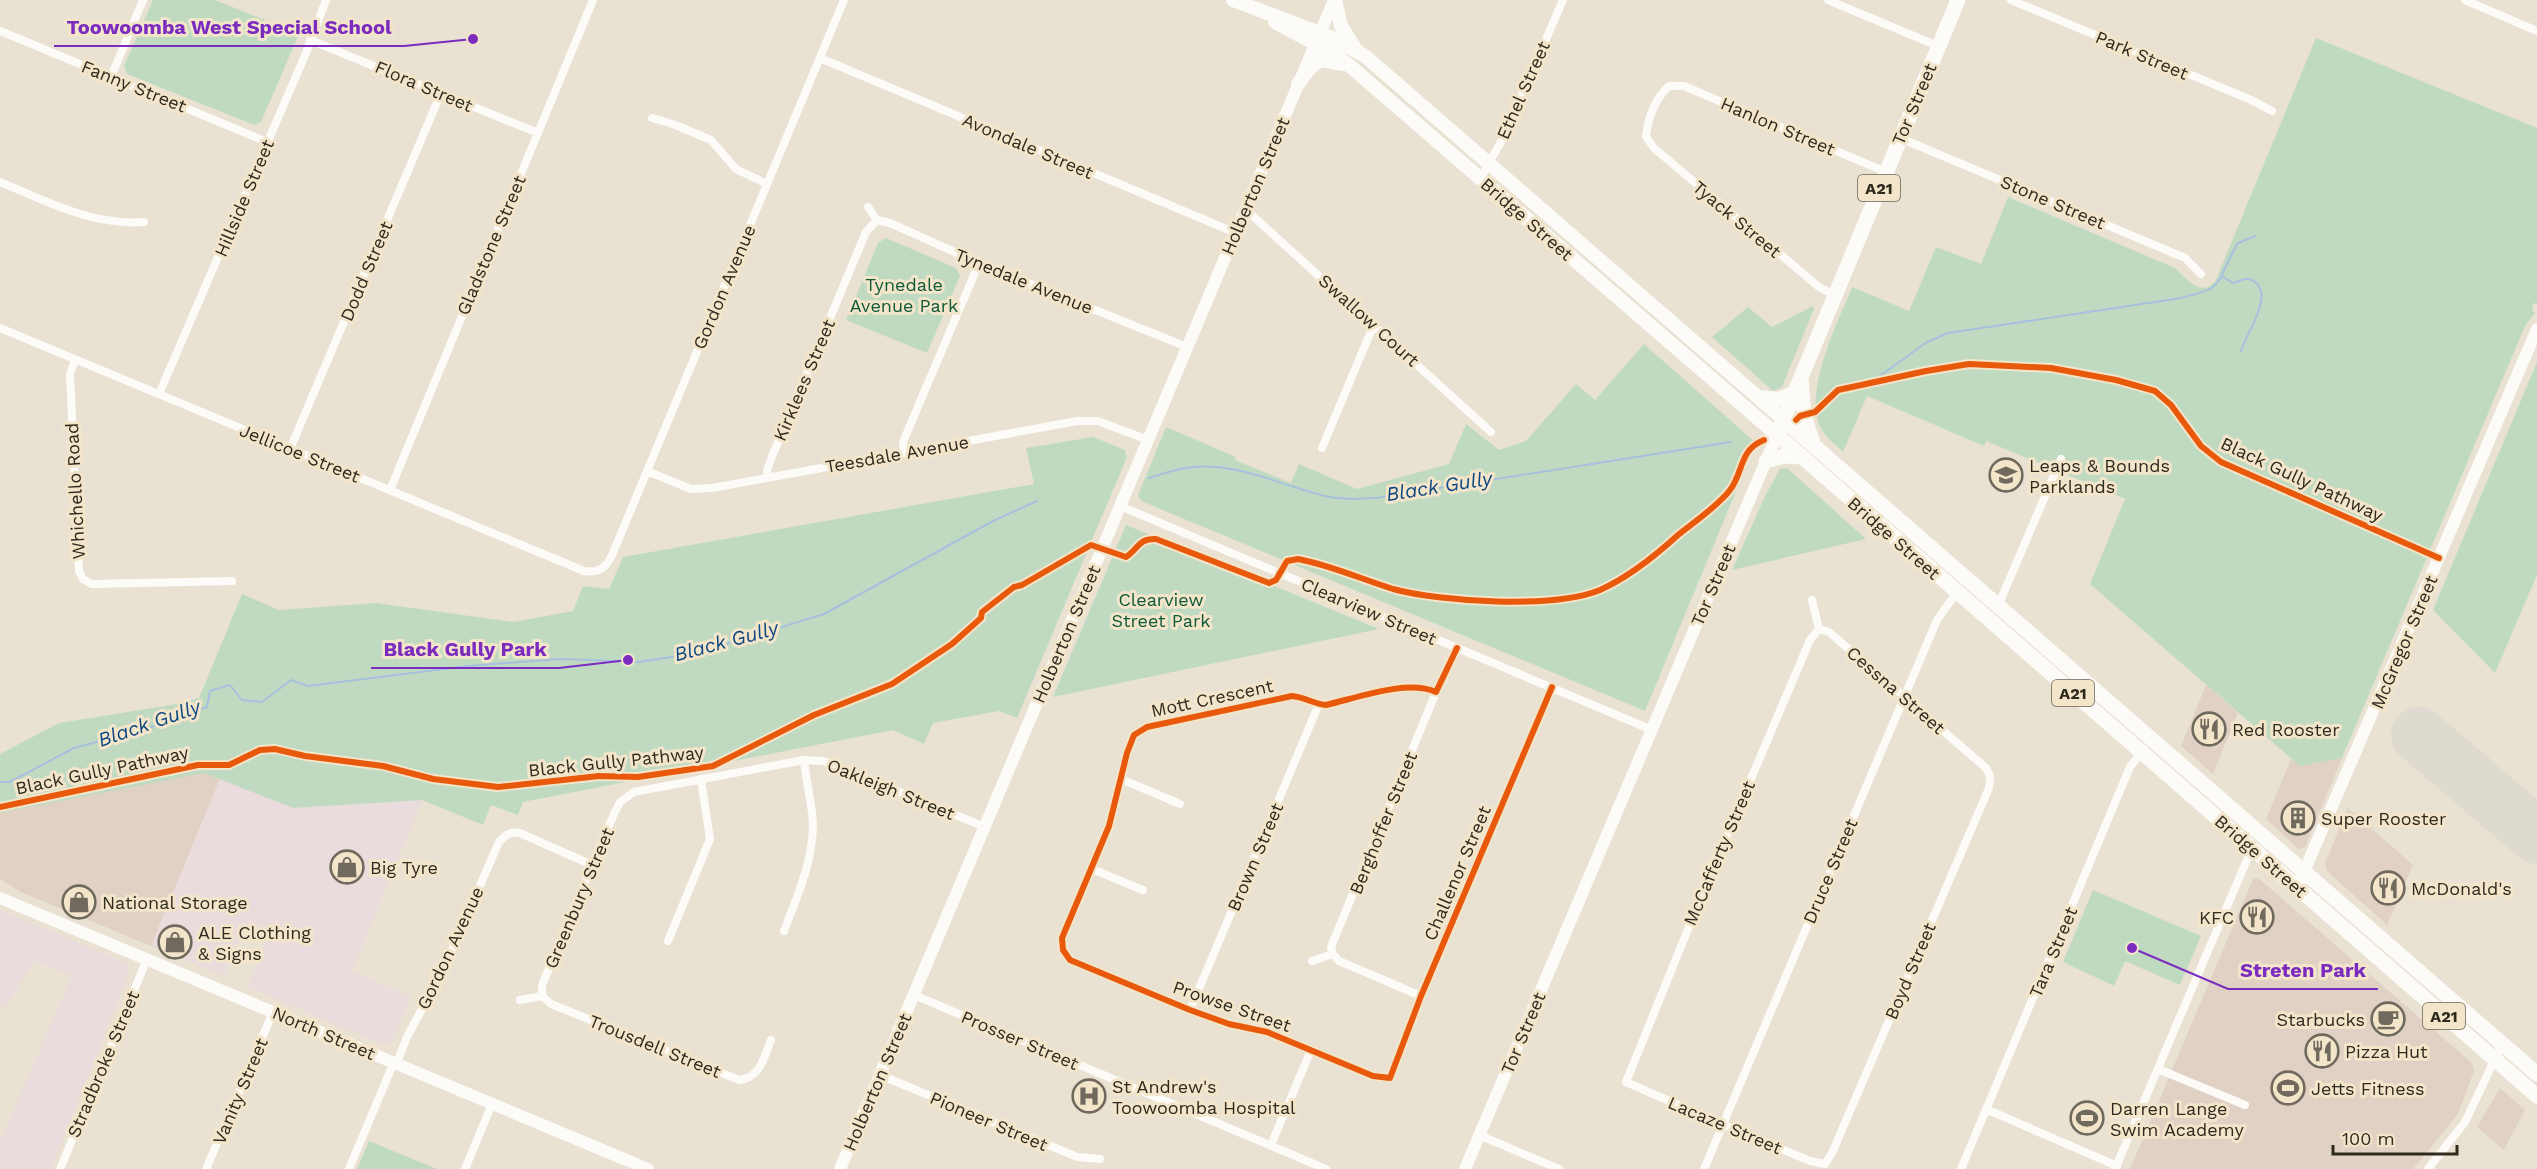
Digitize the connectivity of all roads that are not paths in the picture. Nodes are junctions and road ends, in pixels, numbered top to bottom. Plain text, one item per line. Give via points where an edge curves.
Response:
1 (143, 0) edge
2 (326, 0) edge
3 (593, 0) edge
4 (844, 0) edge
5 (1235, 0) edge
6 (1335, 0) edge
7 (1563, 0) edge
8 (1828, 0) edge
9 (1958, 0) edge
10 (2011, 0) edge
11 (2465, 0) edge
12 (0, 31) edge
13 (2537, 31) edge
14 (1318, 38) junction
15 (310, 40) junction
16 (1938, 46) junction
17 (1356, 50) junction
18 (820, 58) junction
19 (1350, 66) junction
20 (111, 77) junction
21 (1298, 84) junction
22 (1670, 86) joint
23 (441, 93) junction
24 (2272, 111) dead end
25 (652, 118) dead end
26 (538, 133) junction
27 (1900, 138) junction
28 (267, 142) junction
29 (1490, 164) junction
30 (1886, 172) junction
31 (1480, 179) junction
32 (0, 182) edge
33 (767, 183) junction
34 (868, 207) dead end
35 (1245, 209) junction
36 (876, 220) junction
37 (144, 222) dead end
38 (1236, 233) junction
39 (979, 263) junction
40 (2201, 274) dead end
41 (1834, 295) junction
42 (1374, 324) junction
43 (0, 328) edge
44 (2537, 329) edge
45 (1187, 347) junction
46 (75, 360) junction
47 (1801, 376) junction
48 (1794, 393) junction
49 (159, 394) junction
50 (1759, 397) junction
51 (1784, 419) junction
52 (1491, 432) dead end
53 (1777, 435) junction
54 (1148, 440) junction
55 (1814, 446) junction
56 (290, 448) junction
57 (1322, 448) dead end
58 (904, 452) junction
59 (1801, 457) junction
60 (2061, 459) dead end
61 (1767, 461) junction
62 (647, 471) junction
63 (768, 477) junction
64 (390, 490) junction
65 (1120, 506) junction
66 (600, 570) joint
67 (1967, 579) junction
68 (232, 581) dead end
69 (1956, 592) junction
70 (1812, 600) dead end
71 (1998, 606) junction
72 (1819, 628) junction
73 (1457, 648) junction
74 (1551, 687) junction
75 (1436, 692) junction
76 (1904, 697) junction
77 (1319, 704) junction
78 (1652, 730) junction
79 (2152, 739) junction
80 (2141, 752) junction
81 (804, 760) junction
82 (1990, 776) joint
83 (701, 779) junction
84 (1121, 779) junction
85 (620, 802) joint
86 (1180, 804) dead end
87 (985, 827) junction
88 (2252, 848) junction
89 (592, 865) junction
90 (1092, 869) junction
91 (2305, 872) junction
92 (2297, 888) junction
93 (1143, 890) dead end
94 (0, 898) edge
95 (784, 931) dead end
96 (668, 941) dead end
97 (1063, 950) joint
98 (1332, 954) junction
99 (147, 959) junction
100 (1312, 962) dead end
101 (914, 995) junction
102 (542, 996) junction
103 (1421, 996) junction
104 (520, 1000) dead end
105 (1190, 1010) junction
106 (273, 1012) junction
107 (771, 1040) dead end
108 (2502, 1044) junction
109 (1311, 1050) junction
110 (2494, 1059) junction
111 (395, 1063) junction
112 (2158, 1069) junction
113 (1393, 1071) joint
114 (2537, 1074) edge
115 (880, 1075) junction
116 (1626, 1082) joint
117 (2537, 1096) edge
118 (492, 1104) junction
119 (2245, 1106) dead end
120 (1986, 1109) junction
121 (1723, 1125) junction
122 (1479, 1135) junction
123 (1271, 1145) junction
124 (1100, 1159) dead end
125 (1825, 1164) joint
126 (1310, 1166) edge
127 (2116, 1168) edge
128 (60, 1169) edge
129 (206, 1169) edge
130 (349, 1169) edge
131 (465, 1169) edge
132 (648, 1169) edge
133 (840, 1169) edge
134 (1326, 1169) edge
135 (1465, 1169) edge
136 (1559, 1169) edge
137 (1704, 1169) edge
138 (1961, 1169) edge
139 (2428, 1169) edge

1 - 20 street
2 - 15 street, Hillside Street
3 - 26 street, Gladstone Street
4 - 18 street, Gordon Avenue
5 - 14 main road, Bridge Street
6 - 14 street, Holberton Street
6 - 17 main road via 1341,26
7 - 29 street, Ethel Street
8 - 16 street
9 - 16 highway, Tor Street / A21
10 - 24 street, Park Street
11 - 13 street
12 - 20 street, Fanny Street
14 - 17 main road, Bridge Street
14 - 19 main road, Bridge Street
14 - 21 street, Holberton Street
15 - 23 street, Flora Street
15 - 28 street, Hillside Street
16 - 27 highway, Tor Street / A21
17 - 29 main road, Bridge Street
18 - 33 street, Gordon Avenue
18 - 38 street, Avondale Street
19 - 21 main road via 1320,60
19 - 31 main road, Bridge Street
20 - 28 street, Fanny Street
21 - 35 street, Holberton Street
22 - 30 street, Hanlon Street via 1684,86
22 - 41 street, Tyack Street via 1659,95 1647,126 1646,137 1654,148 1819,287
23 - 26 street, Flora Street
23 - 56 street, Dodd Street
25 - 33 street via 711,140 736,169
26 - 64 street, Gladstone Street
27 - 30 highway, Tor Street / A21
27 - 40 street, Stone Street via 2185,258
28 - 49 street, Hillside Street
29 - 31 street, Ethel Street
29 - 50 main road, Bridge Street
30 - 41 highway, Tor Street / A21
31 - 53 main road, Bridge Street
32 - 37 street via 94,219 125,224
33 - 62 street, Gordon Avenue
34 - 36 street
35 - 38 street, Holberton Street
35 - 42 street, Swallow Court
36 - 39 street, Tynedale Avenue
36 - 63 street, Kirklees Street via 866,232 771,459
38 - 45 street, Holberton Street
39 - 45 street, Tynedale Avenue
39 - 58 street via 903,442
41 - 47 highway, Tor Street / A21
42 - 52 street, Swallow Court
42 - 57 street
43 - 46 street, Jellicoe Street
44 - 91 street, McGregor Street
45 - 54 street, Holberton Street
46 - 49 street, Jellicoe Street
46 - 68 street, Whichello Road via 70,374 79,571 83,579 92,584
47 - 48 highway, Tor Street / A21
47 - 55 highway, A21 via 1804,415
48 - 50 main road via 1777,399
48 - 51 highway, Tor Street / A21
49 - 56 street, Jellicoe Street
50 - 51 main road, Bridge Street
51 - 53 highway, Tor Street / A21
51 - 55 highway, Bridge Street
53 - 59 highway, Bridge Street / A21
53 - 61 street, Tor Street
54 - 58 street, Teesdale Avenue via 1098,421 1077,421
54 - 65 street, Holberton Street
55 - 67 highway, Bridge Street / A21
56 - 64 street, Jellicoe Street
58 - 63 street, Teesdale Avenue
59 - 61 highway
59 - 69 highway, Bridge Street / A21
60 - 71 street
61 - 78 street, Tor Street
62 - 63 street, Teesdale Avenue via 691,489
62 - 66 street, Gordon Avenue via 607,565
64 - 66 street, Jellicoe Street via 584,571
65 - 73 street, Clearview Street
65 - 87 street, Holberton Street
67 - 69 street, Druce Street
67 - 71 highway, Bridge Street / A21
69 - 76 street, Druce Street via 1937,620
69 - 80 highway, Bridge Street / A21
70 - 72 street
71 - 79 highway, Bridge Street / A21
72 - 76 street, Cessna Street via 1829,632
72 - 116 street, McCafferty Street via 1786,694
73 - 74 street, Clearview Street
73 - 75 street
74 - 78 street, Clearview Street
74 - 103 street, Challenor Street
75 - 77 street, Mott Crescent via 1411,686
75 - 98 street, Berghoffer Street via 1331,947
76 - 82 street, Cessna Street via 1986,768
76 - 121 street, Druce Street
77 - 84 street, Mott Crescent via 1292,696 1147,726 1134,735
77 - 105 street, Brown Street
78 - 122 street, Tor Street
79 - 80 street, Tara Street
79 - 91 highway, Bridge Street / A21
80 - 88 highway, Bridge Street / A21
80 - 120 street, Tara Street via 2130,767
81 - 83 street, Oakleigh Street
81 - 87 street, Oakleigh Street via 824,761
81 - 95 street via 813,825 809,860
82 - 125 street, Boyd Street via 1989,788
83 - 85 street, Oakleigh Street via 634,792
83 - 96 street via 710,839
84 - 86 street
84 - 90 street, Mott Crescent
85 - 89 street, Greenbury Street
87 - 101 street, Holberton Street
88 - 92 highway, Bridge Street / A21
88 - 112 street
89 - 102 street, Greenbury Street via 542,985
89 - 111 street, Gordon Avenue via 520,833 506,834
90 - 93 street
90 - 97 street, Mott Crescent via 1062,938
91 - 92 street, McGregor Street
91 - 108 highway, Bridge Street / A21
92 - 110 highway, Bridge Street / A21
94 - 99 street, North Street
97 - 105 street, Prowse Street via 1070,960
98 - 100 street
98 - 103 street via 1339,962
99 - 106 street, North Street
99 - 128 street, Stradbroke Street
101 - 115 street, Holberton Street
101 - 123 street, Prosser Street
102 - 104 street
102 - 107 street, Trousdell Street via 551,1004 739,1080 757,1073
103 - 113 street, Challenor Street
105 - 109 street, Prowse Street via 1267,1032
106 - 111 street, North Street
106 - 129 street, Vanity Street
108 - 110 street
108 - 114 highway, Bridge Street / A21
109 - 113 street, Prowse Street via 1373,1076 1390,1078
109 - 123 street
110 - 117 highway, Bridge Street / A21
110 - 139 street via 2465,1122
111 - 118 street, North Street
111 - 130 street, Gordon Avenue
112 - 119 street
112 - 127 street
115 - 124 street, Pioneer Street via 1077,1157
115 - 133 street, Holberton Street
116 - 121 street, Lacaze Street
118 - 131 street
118 - 132 street, North Street
120 - 127 street
120 - 138 street, Tara Street
121 - 125 street, Lacaze Street
121 - 137 street, Druce Street
122 - 135 street, Tor Street
122 - 136 street
123 - 126 street, Prosser Street
126 - 134 street, Prosser Street

